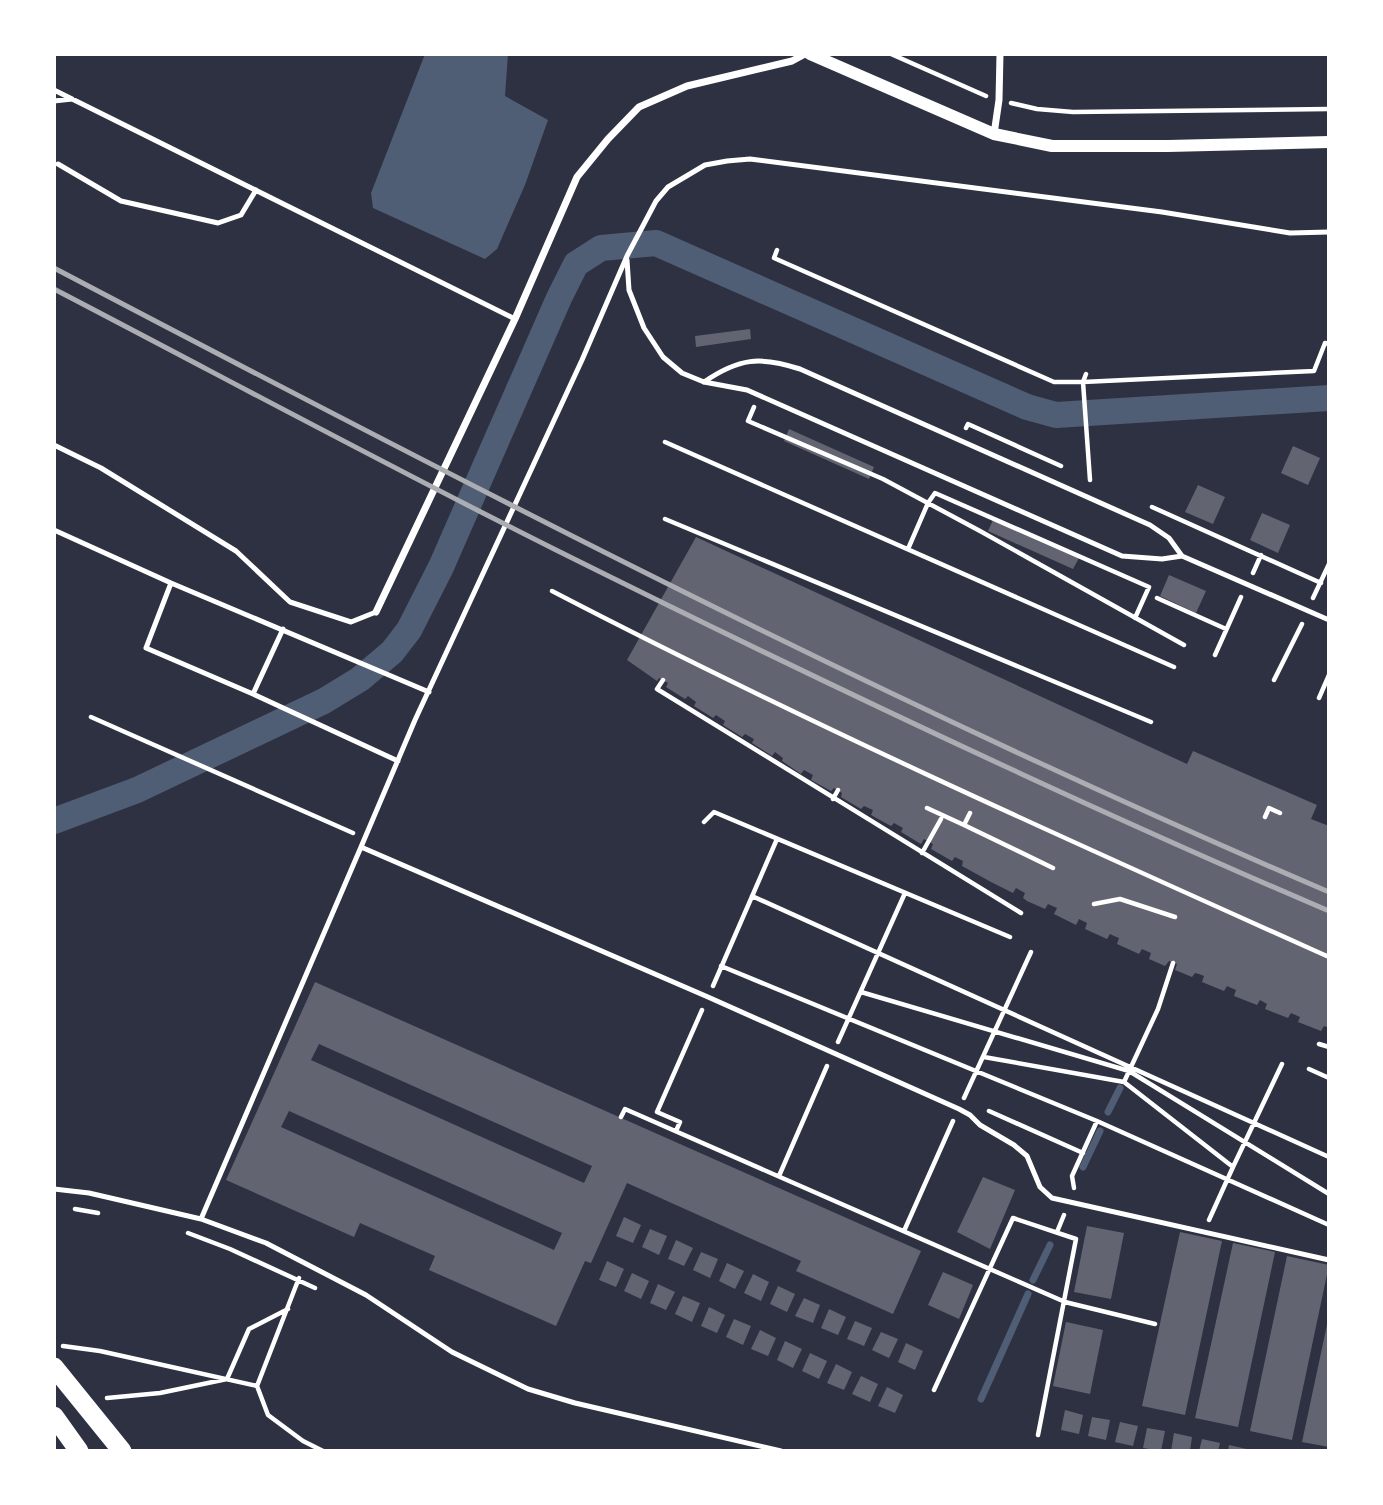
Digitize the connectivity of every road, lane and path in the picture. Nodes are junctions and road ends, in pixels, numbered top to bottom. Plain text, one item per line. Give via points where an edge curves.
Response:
1 (807, 54) edge
2 (891, 54) edge
3 (1000, 54) edge
4 (54, 90) edge
5 (986, 96) dead end
6 (72, 99) junction
7 (54, 101) edge
8 (1015, 105) dead end
9 (1329, 109) edge
10 (994, 134) junction
11 (1329, 142) edge
12 (58, 164) dead end
13 (256, 190) junction
14 (1329, 232) edge
15 (777, 250) dead end
16 (627, 256) junction
17 (515, 319) junction
18 (1329, 344) edge
19 (1086, 374) dead end
20 (704, 382) junction
21 (1083, 382) junction
22 (759, 396) junction
23 (666, 442) dead end
24 (54, 445) edge
25 (1102, 485) dead end
26 (928, 503) junction
27 (1151, 507) dead end
28 (665, 519) dead end
29 (54, 530) edge
30 (908, 549) junction
31 (1182, 556) junction
32 (1329, 564) edge
33 (171, 583) junction
34 (1321, 583) junction
35 (552, 592) dead end
36 (1157, 598) dead end
37 (1312, 602) dead end
38 (376, 611) joint
39 (1135, 618) junction
40 (1329, 620) edge
41 (1303, 623) dead end
42 (283, 629) junction
43 (1184, 645) dead end
44 (1215, 655) dead end
45 (682, 658) junction
46 (678, 666) dead end
47 (1174, 667) dead end
48 (1329, 675) edge
49 (663, 680) dead end
50 (1274, 680) dead end
51 (429, 692) junction
52 (253, 694) junction
53 (1319, 698) dead end
54 (91, 717) dead end
55 (1152, 722) dead end
56 (398, 761) junction
57 (838, 790) dead end
58 (833, 799) junction
59 (927, 808) dead end
60 (970, 813) dead end
61 (1280, 813) dead end
62 (1265, 817) dead end
63 (941, 819) dead end
64 (704, 822) dead end
65 (964, 825) junction
66 (365, 838) junction
67 (776, 839) junction
68 (361, 847) junction
69 (922, 853) junction
70 (1054, 868) dead end
71 (905, 893) junction
72 (752, 896) junction
73 (1094, 904) dead end
74 (1217, 906) junction
75 (1021, 913) dead end
76 (1212, 915) dead end
77 (1175, 917) dead end
78 (1010, 937) dead end
79 (1031, 952) dead end
80 (878, 953) junction
81 (1329, 957) edge
82 (1173, 963) dead end
83 (721, 966) junction
84 (861, 992) junction
85 (708, 997) junction
86 (1004, 1010) junction
87 (849, 1018) junction
88 (994, 1032) junction
89 (1319, 1044) dead end
90 (1329, 1047) edge
91 (833, 1053) junction
92 (984, 1057) junction
93 (1282, 1064) dead end
94 (1130, 1069) junction
95 (1309, 1069) dead end
96 (978, 1071) junction
97 (1329, 1078) edge
98 (1124, 1083) junction
99 (959, 1109) junction
100 (621, 1117) dead end
101 (1097, 1121) junction
102 (1254, 1123) junction
103 (676, 1131) junction
104 (1244, 1143) junction
105 (1329, 1157) edge
106 (1233, 1167) junction
107 (779, 1176) junction
108 (1227, 1181) junction
109 (54, 1189) edge
110 (1329, 1194) edge
111 (1069, 1204) junction
112 (67, 1207) dead end
113 (104, 1214) dead end
114 (201, 1219) junction
115 (1329, 1225) edge
116 (904, 1231) junction
117 (186, 1232) dead end
118 (1057, 1232) junction
119 (1205, 1233) junction
120 (1329, 1260) edge
121 (305, 1264) junction
122 (989, 1270) junction
123 (299, 1280) junction
124 (324, 1292) dead end
125 (1065, 1302) junction
126 (288, 1309) junction
127 (1155, 1324) dead end
128 (54, 1344) edge
129 (54, 1367) edge
130 (227, 1379) junction
131 (257, 1385) junction
132 (934, 1390) dead end
133 (94, 1400) dead end
134 (54, 1416) edge
135 (1038, 1435) dead end
136 (79, 1451) edge
137 (121, 1451) edge
138 (323, 1451) edge
139 (781, 1451) edge

1 - 10 street
1 - 17 street via 687,86 639,107 577,177
2 - 5 path
3 - 10 street
4 - 6 lane
6 - 7 lane
6 - 13 lane
8 - 9 path via 1073,112
10 - 11 street via 1052,146
12 - 13 lane via 121,201 218,223 241,215
13 - 17 lane
14 - 16 lane via 1290,233 750,159 705,165 668,187
15 - 21 path via 774,258 1054,382
16 - 20 lane via 629,290 644,328 663,357 682,373
16 - 51 lane
17 - 38 street
18 - 21 path via 1325,343 1314,371
19 - 21 path
20 - 22 lane
20 - 31 lane via 726,367 753,361 774,360 800,369 1150,525 1169,538
21 - 25 path via 1090,480
22 - 26 path via 748,421
22 - 31 lane via 1122,556
23 - 30 path
24 - 38 lane via 123,481 236,551 290,602 351,622
26 - 30 path
26 - 39 path
26 - 39 path via 935,493 1149,587
27 - 34 path
28 - 55 path
29 - 33 lane
30 - 47 path
31 - 40 lane
32 - 34 path
33 - 42 lane
33 - 52 lane via 146,648
34 - 37 path
35 - 45 path
36 - 44 path via 1225,632
39 - 43 path
41 - 50 path
42 - 51 lane
42 - 52 lane
45 - 46 path
45 - 74 path
48 - 53 path
49 - 58 path via 657,689
51 - 56 lane
52 - 56 lane
54 - 66 path
56 - 66 lane
57 - 58 path
58 - 69 path
59 - 65 path
60 - 65 path
61 - 62 path via 1269,808
63 - 69 path
64 - 67 path via 714,813
65 - 70 path
66 - 68 lane
67 - 71 path
67 - 72 path
68 - 85 lane
68 - 114 lane
69 - 75 path
71 - 78 path
71 - 80 path
72 - 80 path
72 - 83 path
73 - 77 path via 1120,899
74 - 76 path
74 - 81 path
79 - 86 path
80 - 84 path
80 - 86 path
82 - 94 path
83 - 85 path
83 - 87 path
84 - 87 path
84 - 88 path
85 - 91 lane
85 - 103 path via 657,1112 680,1122
86 - 88 path
86 - 94 path
87 - 91 path
87 - 96 path
88 - 92 path
88 - 94 path
89 - 90 path
91 - 99 lane
91 - 107 path
92 - 96 path
92 - 98 path
93 - 102 path
94 - 98 path
94 - 102 path
94 - 104 path
95 - 97 path
96 - 99 path
96 - 101 path
98 - 106 path
99 - 111 lane via 1014,1144 1027,1156 1040,1187
99 - 116 path
100 - 103 path via 625,1109
101 - 108 path
101 - 111 path via 1072,1176 1074,1193
102 - 104 path
102 - 105 path
103 - 107 path
104 - 106 path
104 - 110 path
106 - 108 path
107 - 116 path
108 - 115 path
108 - 119 path
109 - 114 lane
111 - 118 path
111 - 119 lane
112 - 113 path
114 - 121 lane via 266,1243
116 - 122 path
117 - 123 path
118 - 122 path via 1013,1219
118 - 125 path via 1076,1239
119 - 120 lane
121 - 123 path
121 - 139 lane via 366,1295 452,1352 528,1389
122 - 125 path
122 - 132 path
123 - 124 path
123 - 126 path
125 - 127 path
125 - 135 path
126 - 130 path via 250,1329
126 - 131 path
128 - 130 path
129 - 137 highway
130 - 131 path
130 - 133 path
131 - 138 path via 268,1415
134 - 136 highway

